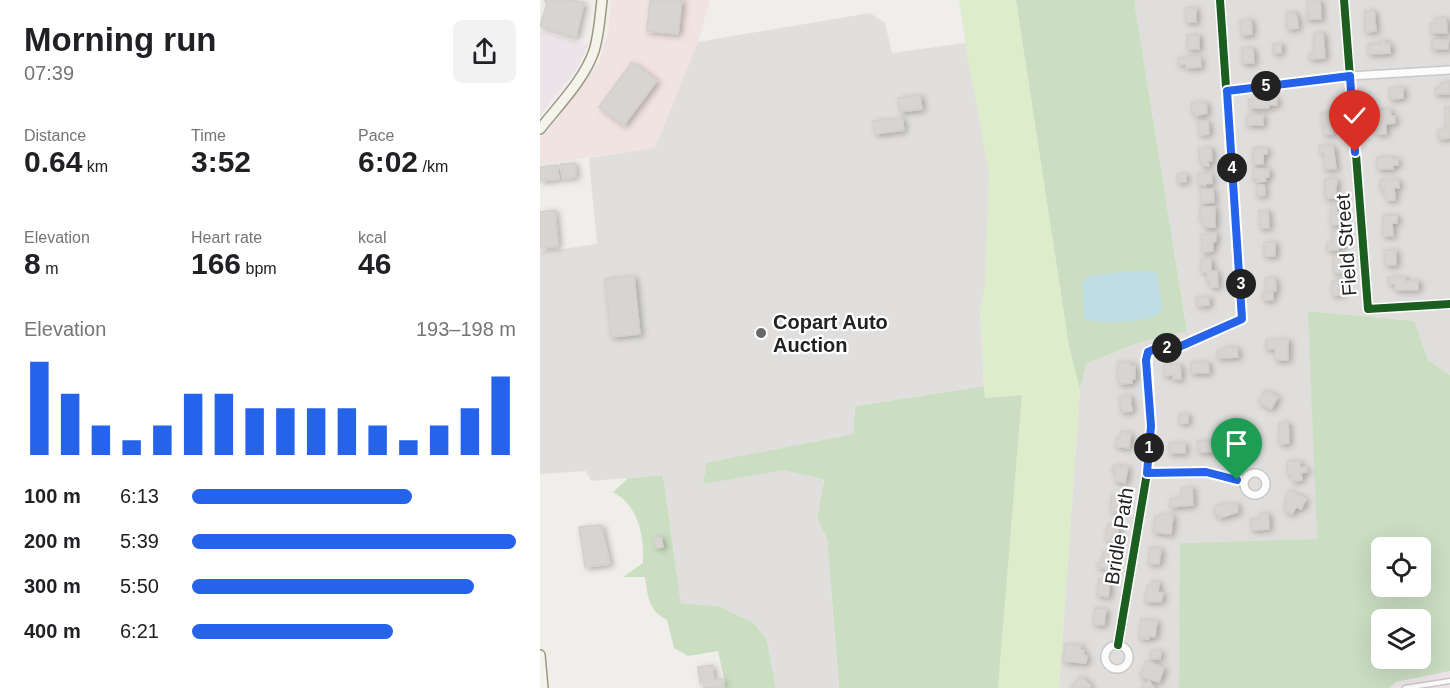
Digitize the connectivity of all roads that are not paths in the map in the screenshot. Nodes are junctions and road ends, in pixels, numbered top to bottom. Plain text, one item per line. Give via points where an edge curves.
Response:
1 (602, 0) edge
2 (1220, 0) edge
3 (1344, 0) edge
4 (1450, 70) edge
5 (1350, 76) junction
6 (1227, 91) junction
7 (540, 129) edge
8 (1450, 304) edge
9 (1147, 473) junction
10 (1244, 482) dead end
11 (1118, 645) dead end
12 (540, 655) edge
13 (1450, 681) edge
14 (543, 688) edge
15 (1405, 688) edge

1 - 7 main road via 593,54
2 - 6 street
3 - 5 street, Field Street
4 - 5 street
5 - 6 street
5 - 8 street, Field Street via 1368,309
6 - 9 street, Bridle Path via 1242,319 1181,346 1148,352 1151,426
9 - 10 street via 1206,472
9 - 11 street, Bridle Path
12 - 14 main road
13 - 15 lane

